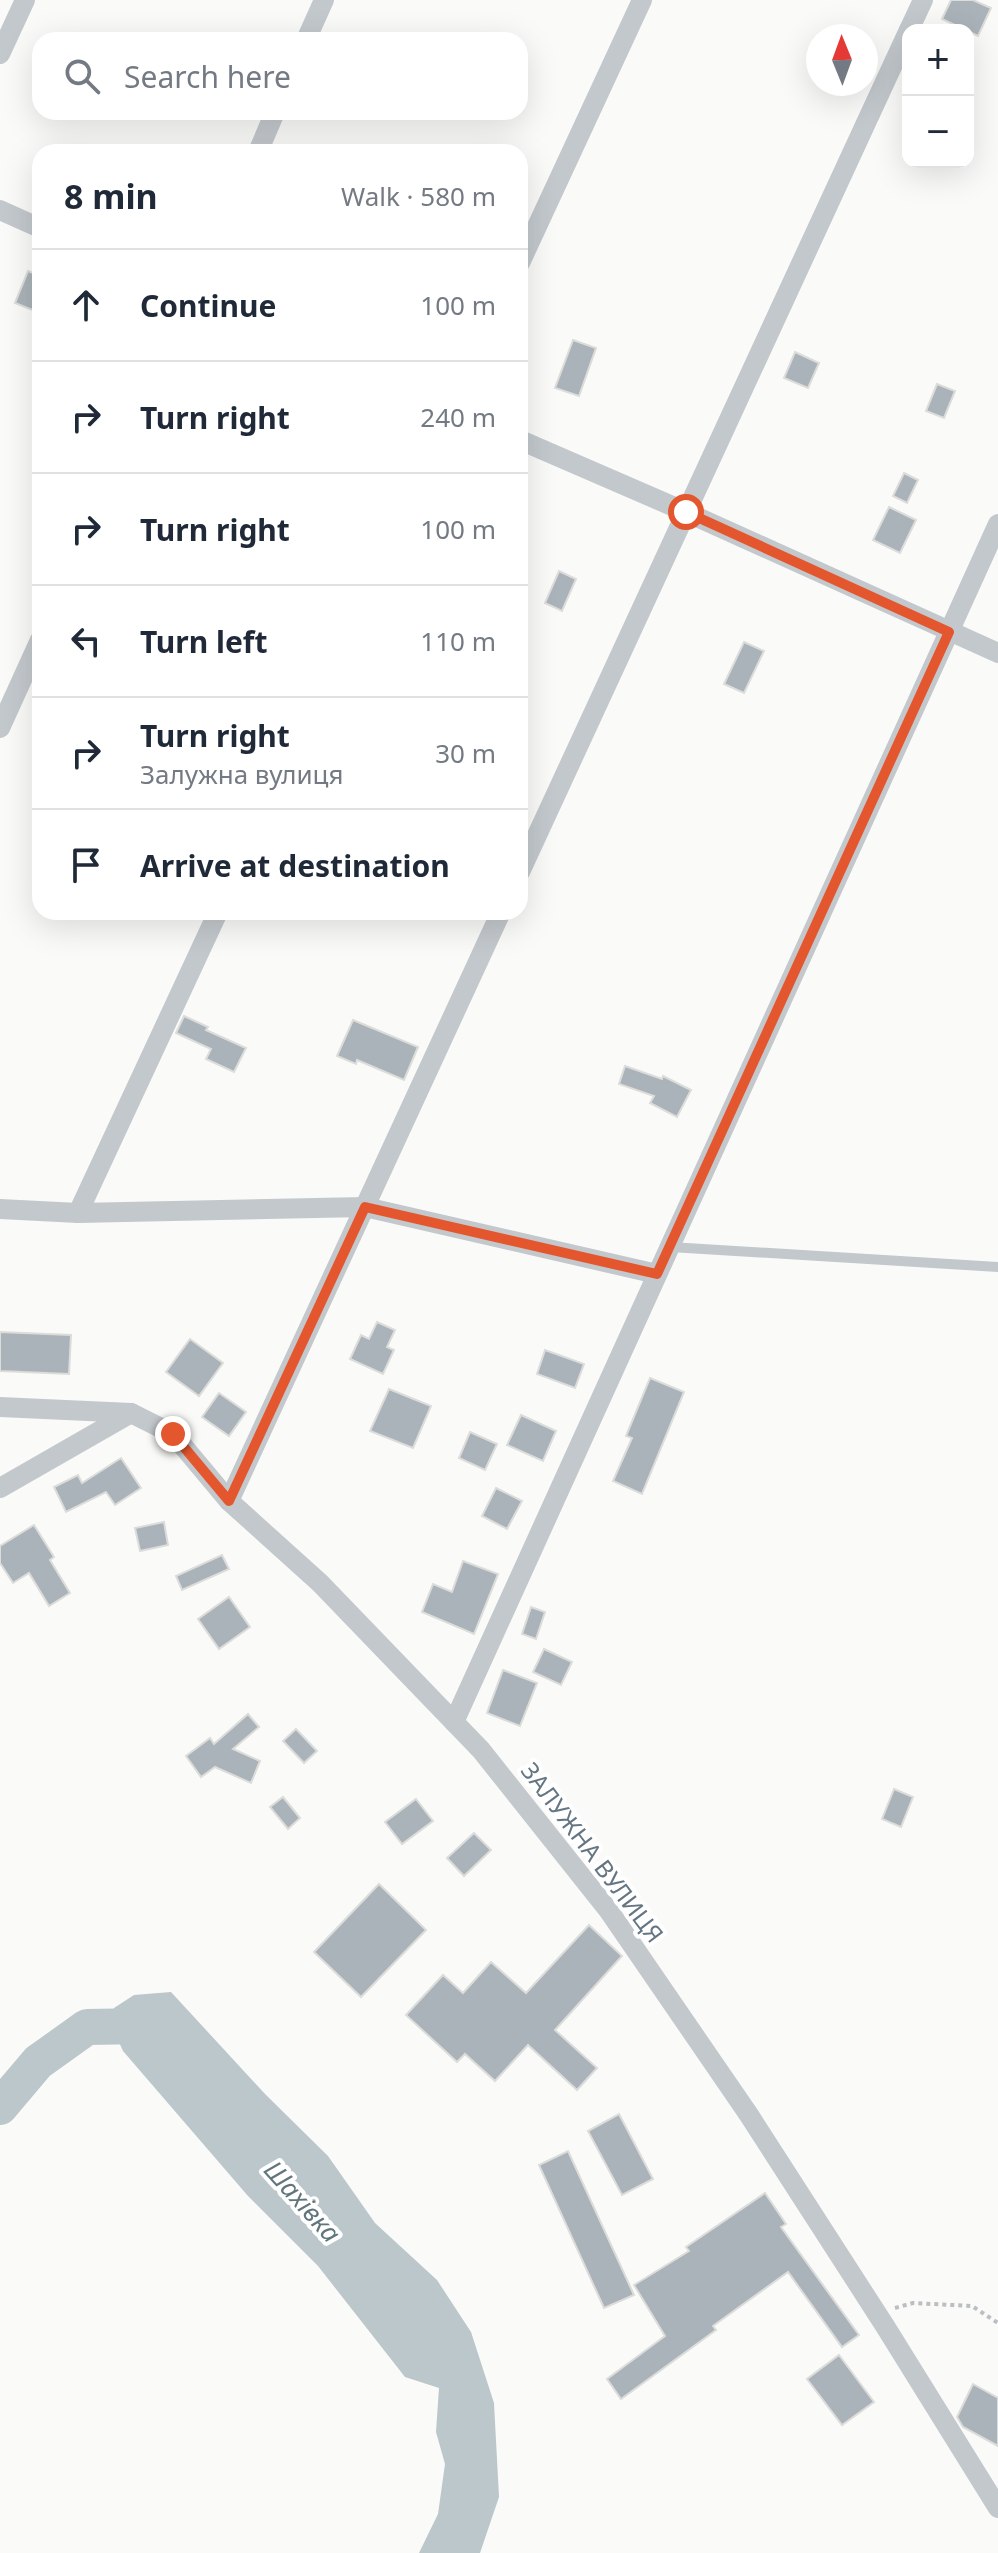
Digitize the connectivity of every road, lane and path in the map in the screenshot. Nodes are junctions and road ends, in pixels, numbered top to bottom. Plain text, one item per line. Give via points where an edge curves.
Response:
1 (25, 0) edge
2 (324, 0) edge
3 (642, 0) edge
4 (923, 0) edge
5 (912, 24) edge
6 (310, 32) edge
7 (902, 46) edge
8 (0, 54) edge
9 (272, 120) edge
10 (261, 144) edge
11 (0, 210) edge
12 (32, 224) edge
13 (528, 246) edge
14 (528, 443) edge
15 (686, 512) junction
16 (998, 524) edge
17 (949, 632) junction
18 (998, 653) edge
19 (32, 658) edge
20 (0, 728) edge
21 (528, 855) edge
22 (214, 920) edge
23 (497, 920) edge
24 (365, 1207) junction
25 (0, 1209) edge
26 (78, 1213) junction
27 (670, 1247) junction
28 (998, 1267) edge
29 (657, 1274) junction
30 (0, 1407) edge
31 (131, 1413) junction
32 (0, 1488) edge
33 (229, 1501) junction
34 (454, 1722) junction
35 (877, 2313) junction
36 (998, 2323) edge
37 (998, 2508) edge

1 - 8 street
2 - 6 street
3 - 13 street
4 - 5 street
7 - 15 street
9 - 10 street
11 - 12 street
14 - 15 street
15 - 17 street
15 - 21 street
16 - 17 street
17 - 18 street
17 - 27 street
19 - 20 street
22 - 26 street
23 - 24 street
24 - 26 street
24 - 29 street
24 - 33 street
25 - 26 street
27 - 28 lane
27 - 29 street
29 - 34 street
30 - 31 street, ЗАЛУЖНА ВУЛИЦЯ
31 - 32 street
31 - 33 street, ЗАЛУЖНА ВУЛИЦЯ via 173,1434
33 - 34 street, ЗАЛУЖНА ВУЛИЦЯ via 320,1583
34 - 35 street, ЗАЛУЖНА ВУЛИЦЯ via 609,1911
35 - 36 path via 913,2303 972,2306
35 - 37 street, ЗАЛУЖНА ВУЛИЦЯ

